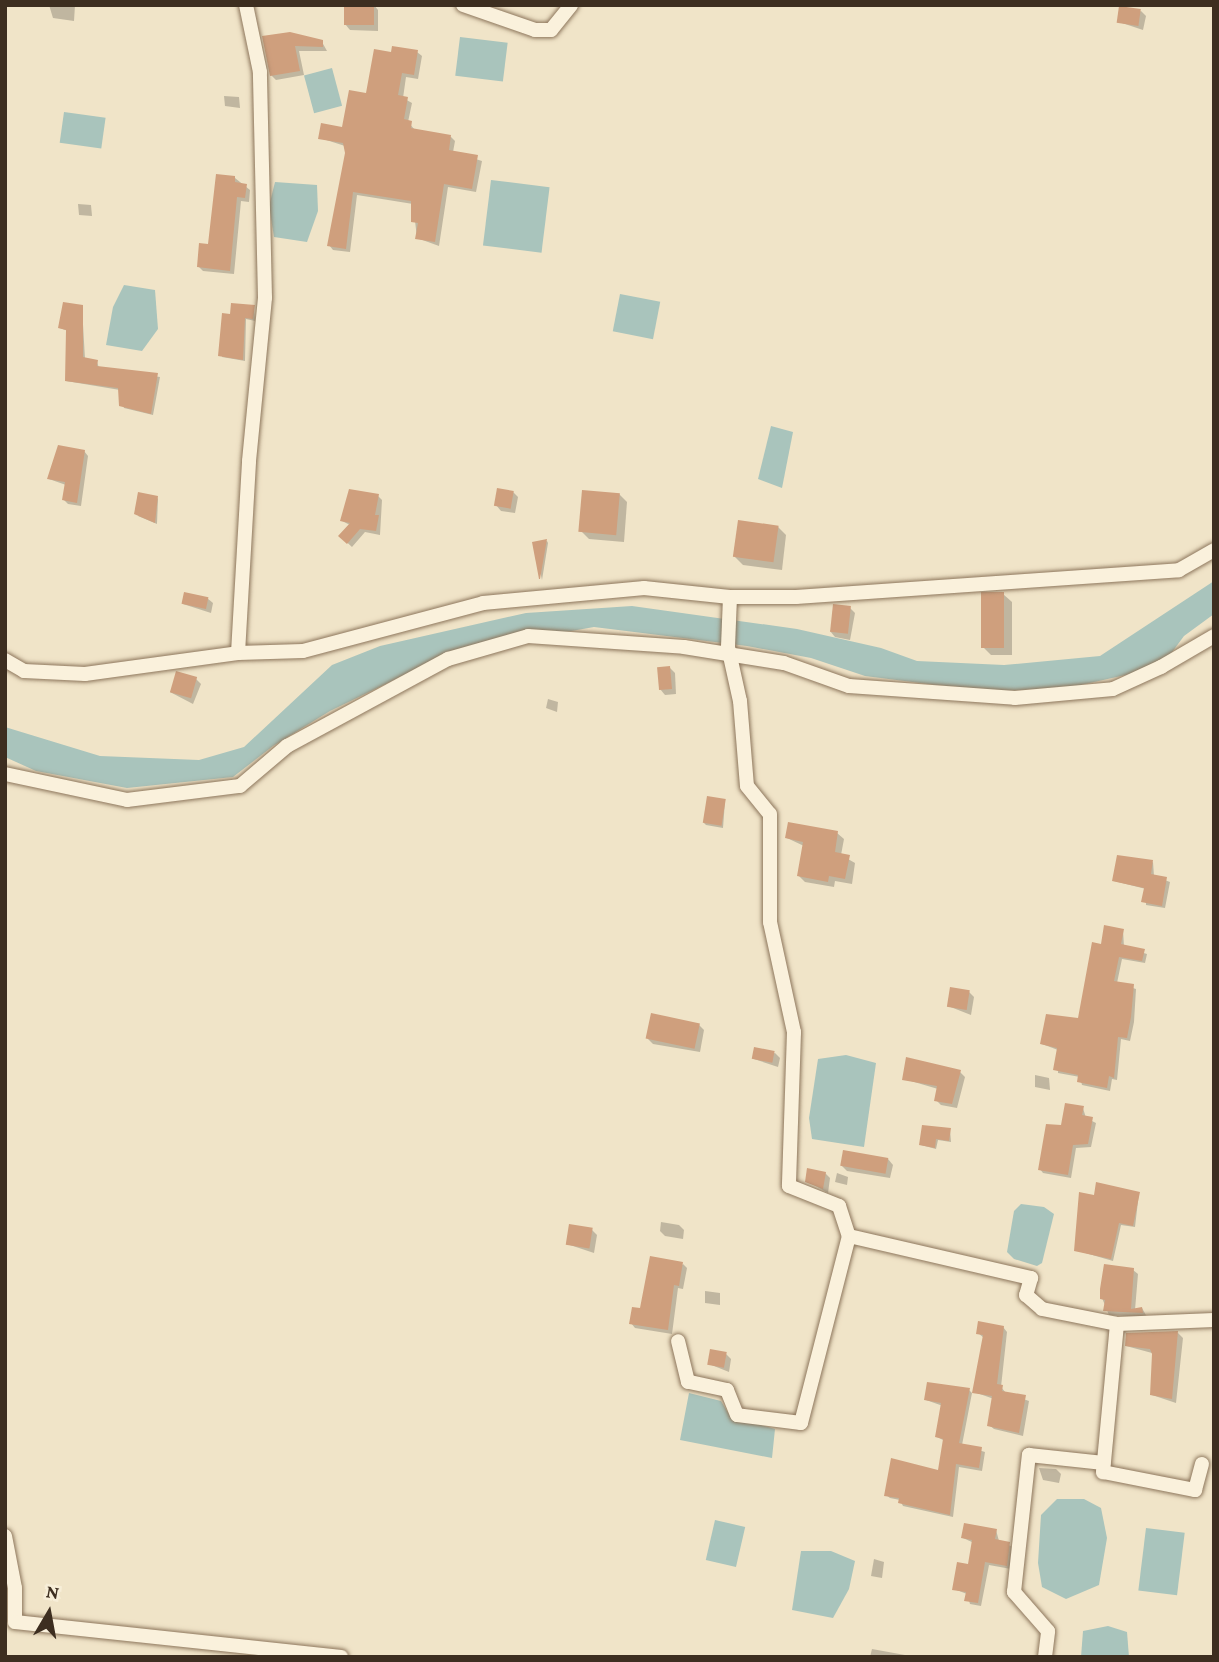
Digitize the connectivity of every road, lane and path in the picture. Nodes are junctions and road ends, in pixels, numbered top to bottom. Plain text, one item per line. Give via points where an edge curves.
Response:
1 (246, 5) edge
2 (463, 5) edge
3 (571, 5) edge
4 (1214, 550) edge
5 (730, 597) junction
6 (1214, 636) edge
7 (728, 651) junction
8 (238, 653) junction
9 (5, 660) edge
10 (5, 774) edge
11 (849, 1236) junction
12 (1214, 1320) edge
13 (1117, 1324) junction
14 (678, 1341) dead end
15 (1104, 1463) junction
16 (1202, 1464) dead end
17 (5, 1536) edge
18 (341, 1657) edge
19 (1045, 1657) edge

1 - 8 street via 260,72 265,298 249,461
2 - 3 street via 535,30 551,30
4 - 5 street via 1179,570 796,597
5 - 7 street
5 - 8 street via 645,588 483,603 303,651
6 - 7 street via 1112,689 1015,698 849,686 784,663
7 - 10 street via 528,636 448,660 287,746 240,786 214,792 127,800
7 - 11 street via 740,701 747,786 770,814 770,922 794,1032 789,1186 839,1206
8 - 9 street via 85,674 24,671
11 - 13 street via 1031,1278 1026,1295 1042,1309
11 - 14 street via 801,1423 737,1415 727,1390 688,1382
12 - 13 street
13 - 15 street
15 - 16 street via 1103,1472 1195,1490
15 - 19 street via 1029,1455 1014,1592 1048,1631
17 - 18 street via 15,1588 15,1622

